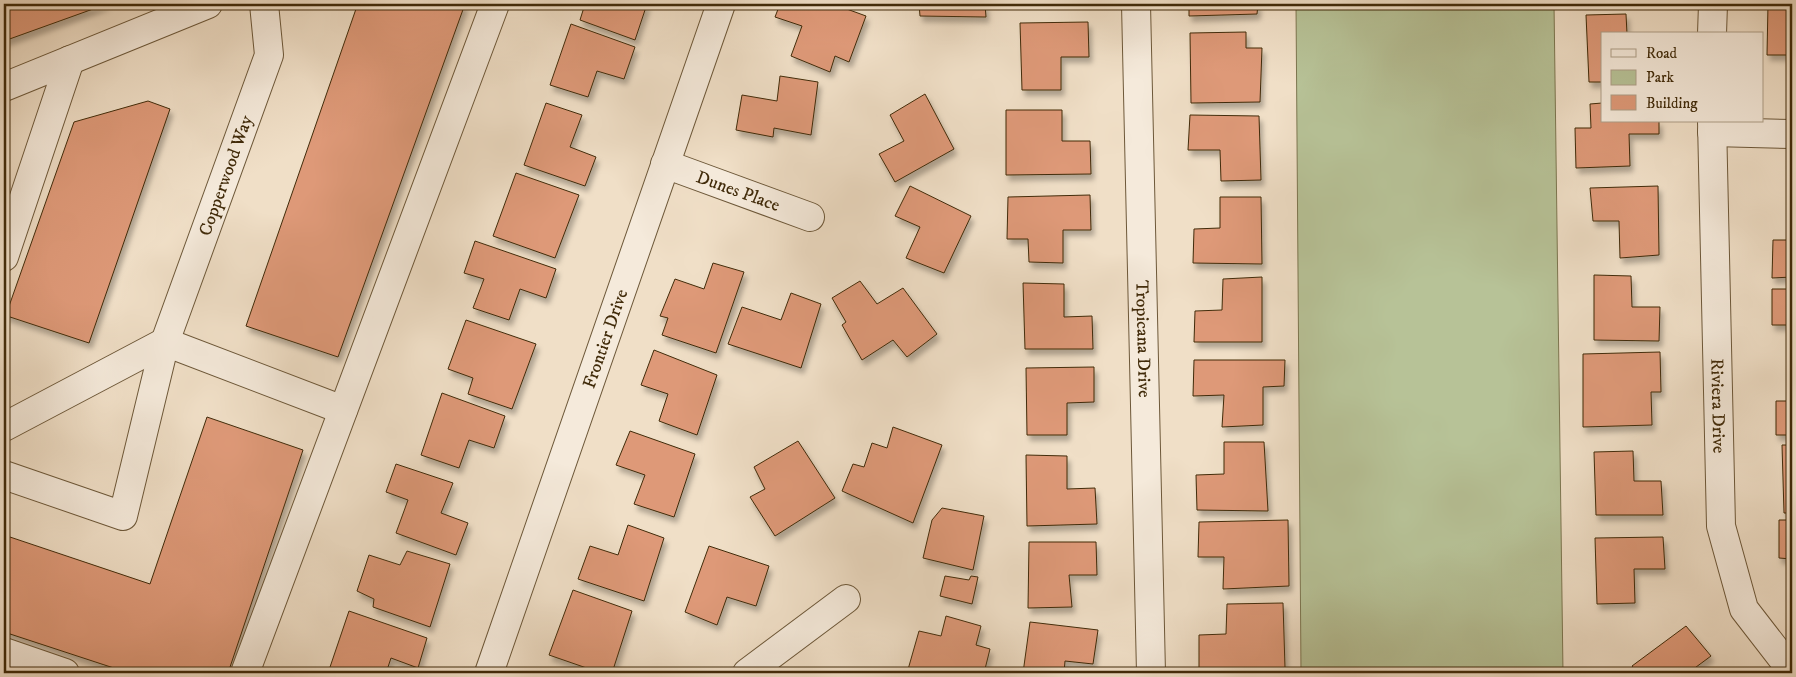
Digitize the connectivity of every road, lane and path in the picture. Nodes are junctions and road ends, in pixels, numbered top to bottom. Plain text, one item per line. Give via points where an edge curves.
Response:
1 (208, 4) edge
2 (264, 4) edge
3 (495, 4) edge
4 (722, 4) edge
5 (1136, 4) edge
6 (1712, 4) edge
7 (1712, 32) edge
8 (70, 60) junction
9 (4, 87) edge
10 (1712, 127) edge
11 (1792, 134) edge
12 (665, 164) junction
13 (810, 217) dead end
14 (4, 257) edge
15 (165, 342) junction
16 (343, 410) junction
17 (4, 428) edge
18 (4, 475) edge
19 (846, 599) dead end
20 (4, 652) edge
21 (1792, 671) edge
22 (65, 673) edge
23 (245, 673) edge
24 (490, 673) edge
25 (747, 673) edge
26 (1151, 673) edge

1 - 8 street
2 - 15 street, Copperwood Way via 269,55
3 - 16 street
4 - 12 street, Frontier Drive
5 - 26 street, Tropicana Drive
6 - 7 street
8 - 9 street
8 - 14 street
10 - 11 street
10 - 21 street, Riviera Drive via 1721,526 1744,609
12 - 13 street, Dunes Place
12 - 24 street, Frontier Drive
15 - 16 street
15 - 17 street
15 - 18 street, Copperwood Way via 123,516
16 - 23 street
19 - 25 street
20 - 22 street

